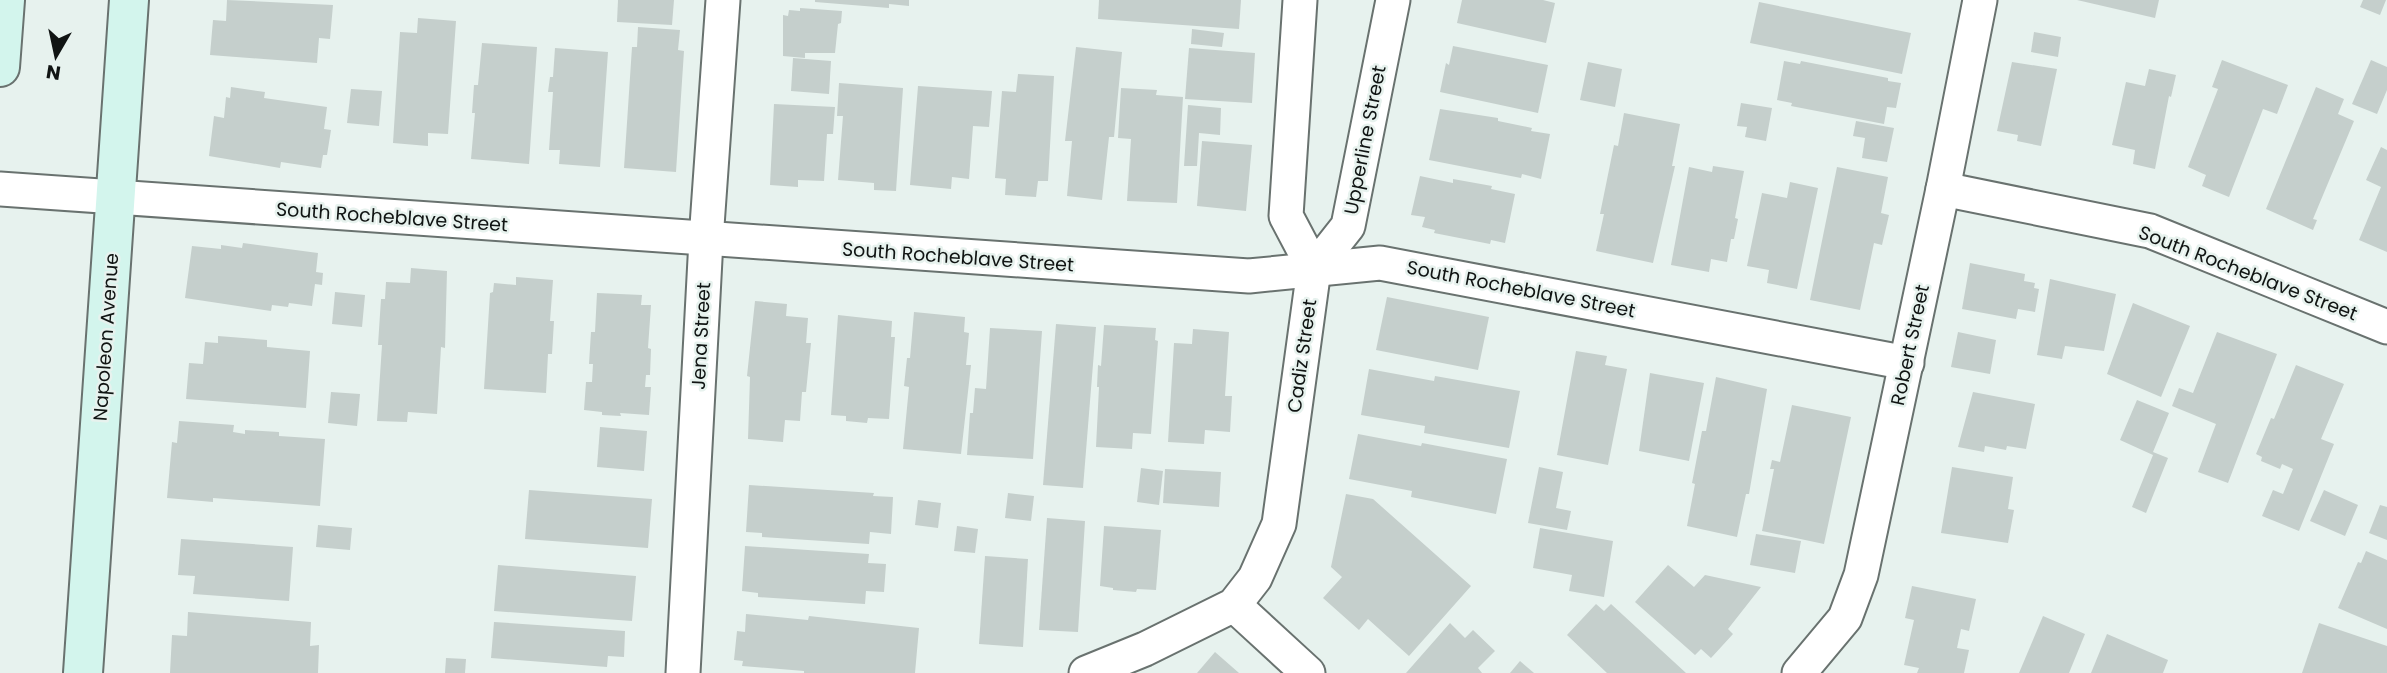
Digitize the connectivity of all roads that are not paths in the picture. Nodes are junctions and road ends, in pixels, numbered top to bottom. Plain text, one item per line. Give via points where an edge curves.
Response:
1 (5, 0) edge
2 (129, 0) edge
3 (723, 0) edge
4 (1300, 0) edge
5 (1393, 0) edge
6 (1980, 0) edge
7 (0, 67) edge
8 (0, 189) edge
9 (1943, 189) junction
10 (116, 197) junction
11 (706, 240) junction
12 (1314, 269) junction
13 (2387, 327) edge
14 (1907, 363) junction
15 (1234, 605) junction
16 (83, 673) edge
17 (683, 673) edge
18 (1086, 673) edge
19 (1308, 673) edge
20 (1799, 673) edge

1 - 7 main road
2 - 10 main road, Napoleon Avenue
3 - 11 street, Jena Street
4 - 12 street via 1286,216
5 - 12 street, Upperline Street via 1348,226
6 - 9 street, Robert Street
8 - 10 street, South Rocheblave Street
9 - 13 street, South Rocheblave Street via 2150,231
9 - 14 street, Robert Street
10 - 11 street, South Rocheblave Street
10 - 16 main road, Napoleon Avenue
11 - 12 street, South Rocheblave Street via 1249,276
11 - 17 street, Jena Street
12 - 14 street, South Rocheblave Street via 1380,263
12 - 15 street, Cadiz Street via 1279,524 1255,578
14 - 20 street, Robert Street via 1855,595 1845,618
15 - 18 street
15 - 19 street

